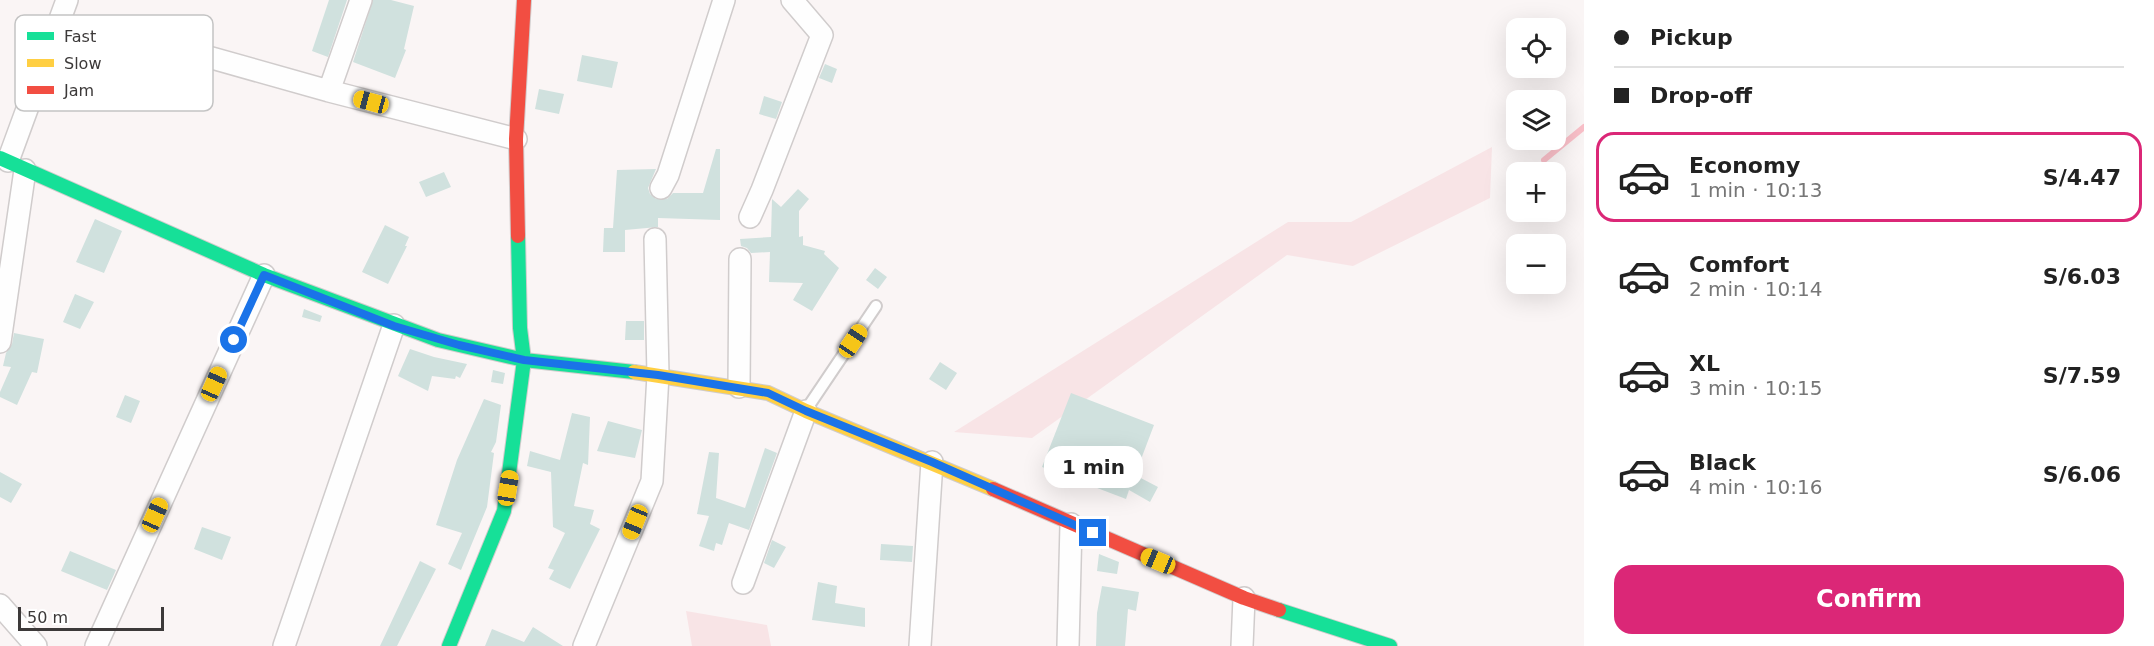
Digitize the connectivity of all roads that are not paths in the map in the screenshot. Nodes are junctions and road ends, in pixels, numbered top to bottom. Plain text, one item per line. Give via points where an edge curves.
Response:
1 (67, 0) edge
2 (361, 0) edge
3 (524, 0) edge
4 (724, 0) edge
5 (792, 0) edge
6 (62, 15) edge
7 (213, 58) edge
8 (329, 91) junction
9 (29, 111) edge
10 (516, 139) junction
11 (11, 163) edge
12 (661, 188) dead end
13 (750, 217) dead end
14 (655, 239) dead end
15 (740, 259) dead end
16 (264, 275) junction
17 (876, 306) dead end
18 (394, 326) junction
19 (0, 342) edge
20 (524, 360) junction
21 (658, 375) junction
22 (739, 387) junction
23 (806, 411) junction
24 (932, 462) junction
25 (1071, 524) junction
26 (743, 583) dead end
27 (1244, 598) junction
28 (0, 605) edge
29 (36, 646) edge
30 (96, 646) edge
31 (284, 646) edge
32 (449, 646) edge
33 (584, 646) edge
34 (920, 646) edge
35 (1068, 646) edge
36 (1242, 646) edge
37 (1390, 646) edge

1 - 6 street
2 - 8 street
3 - 10 street
4 - 12 street
5 - 13 street via 822,36
7 - 8 street
8 - 10 street
9 - 11 street
10 - 20 street
11 - 16 street
11 - 19 street
14 - 21 street
15 - 22 street
16 - 18 street
16 - 30 street
17 - 23 lane
18 - 20 street
18 - 31 street
20 - 21 street
20 - 32 street via 504,511
21 - 22 street
21 - 33 street via 652,481
22 - 23 street via 768,393
23 - 24 street
23 - 26 street
24 - 25 street
24 - 34 street
25 - 27 street
25 - 35 street
27 - 36 street
27 - 37 street
28 - 29 street

